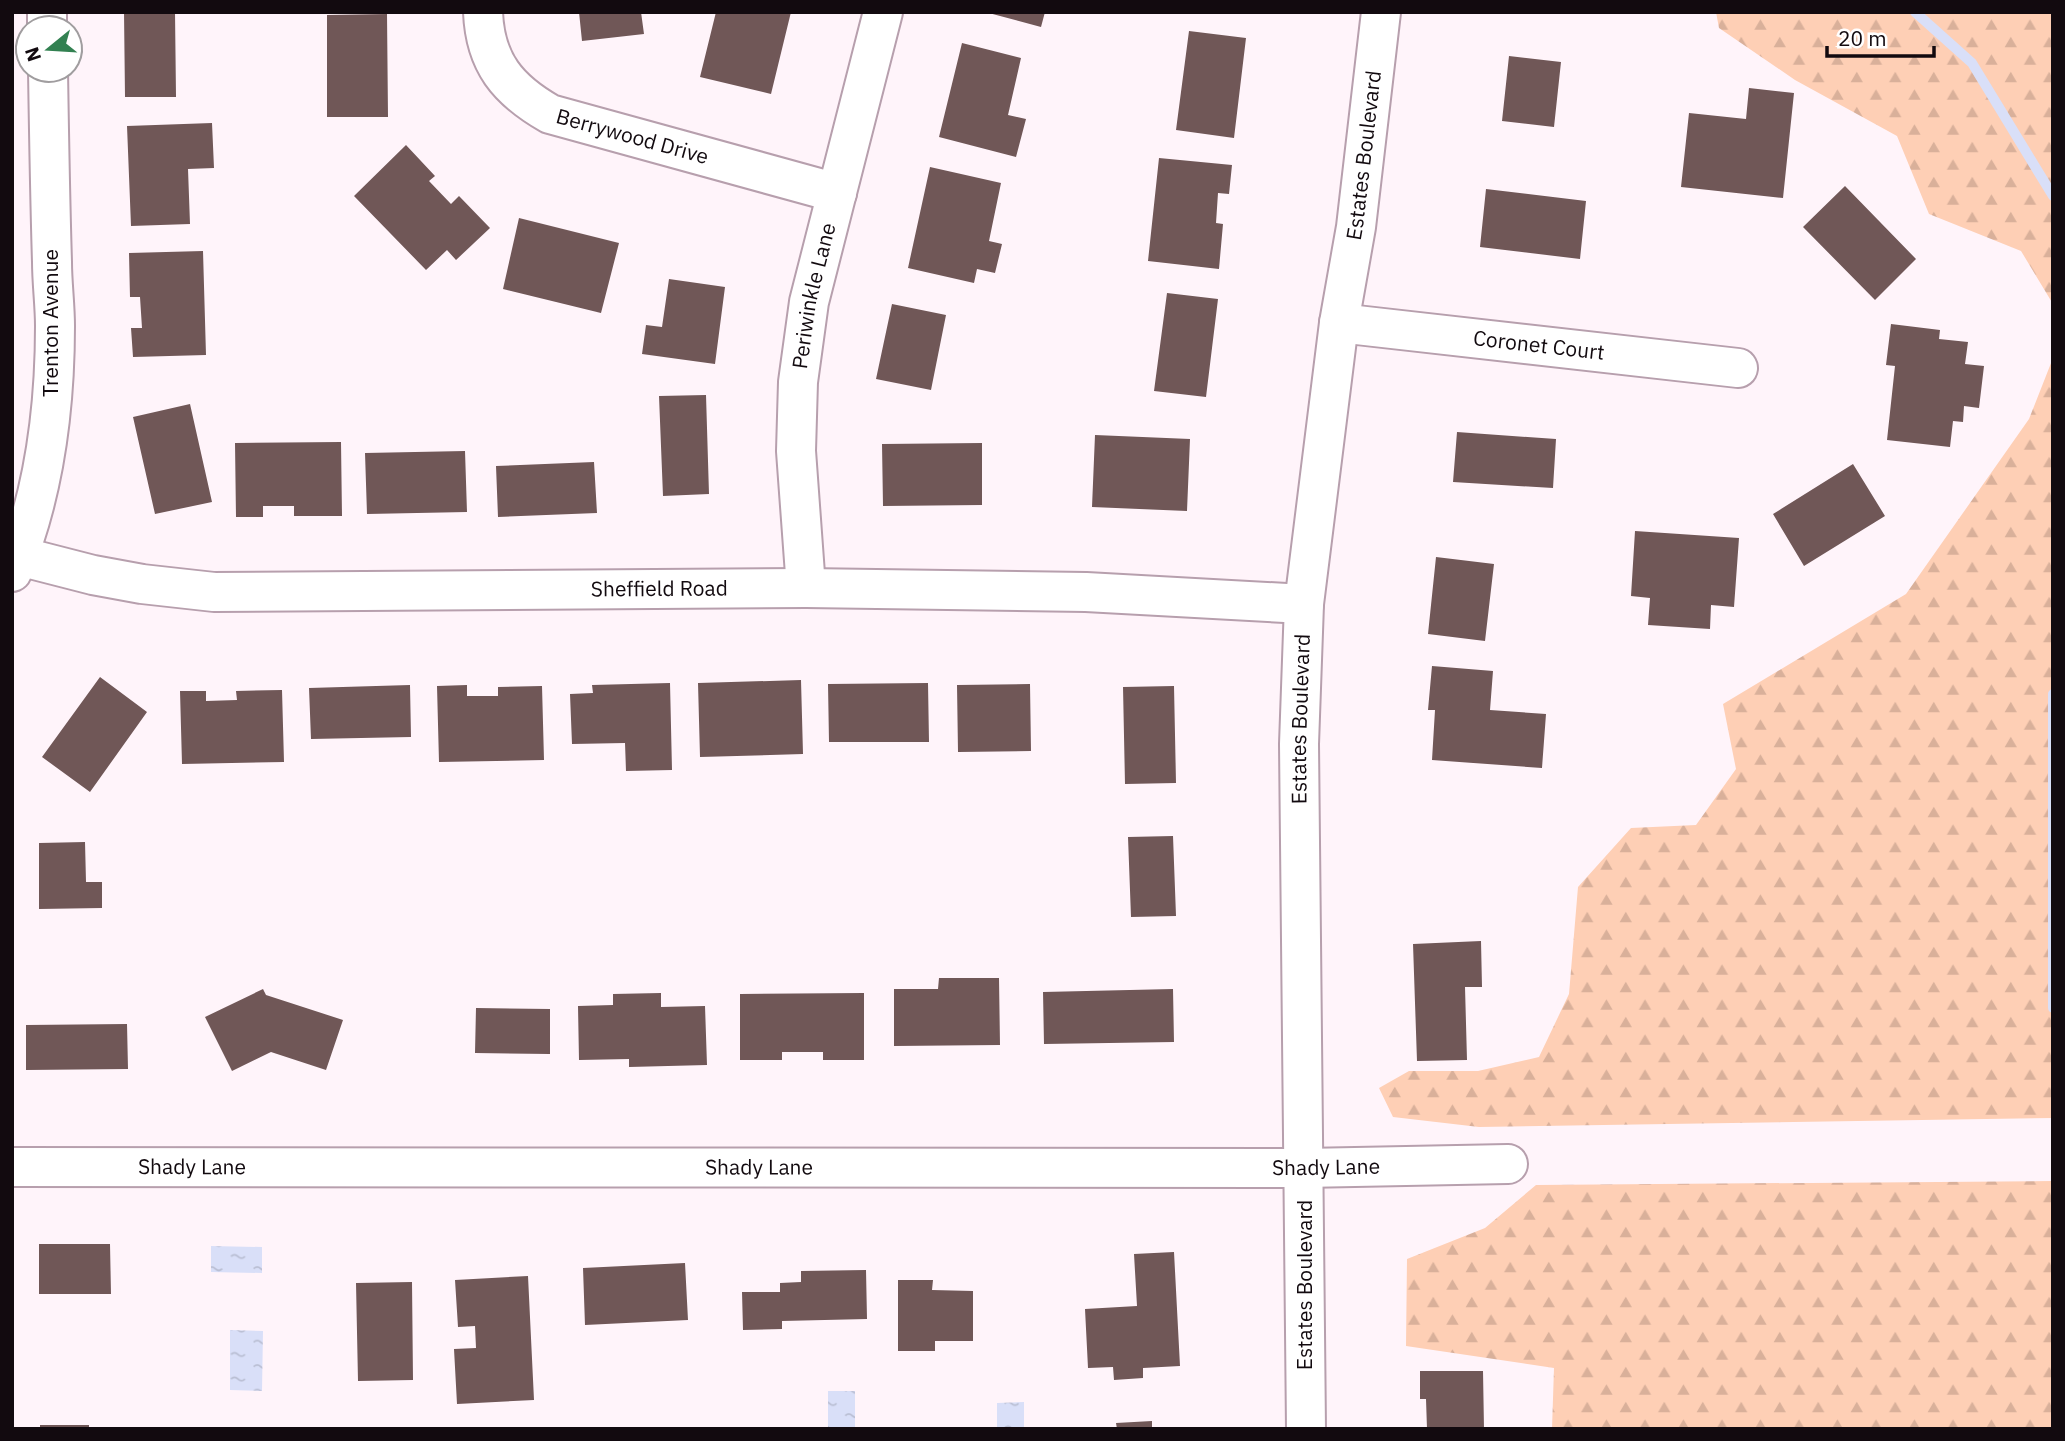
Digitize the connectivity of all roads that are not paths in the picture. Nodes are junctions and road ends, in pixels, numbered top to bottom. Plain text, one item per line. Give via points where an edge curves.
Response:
1 (483, 12) edge
2 (883, 12) edge
3 (1381, 12) edge
4 (48, 84) edge
5 (837, 193) junction
6 (1339, 323) junction
7 (1738, 368) dead end
8 (15, 564) edge
9 (806, 588) junction
10 (1304, 604) junction
11 (1508, 1164) dead end
12 (12, 1167) edge
13 (1304, 1168) junction
14 (1306, 1429) edge

1 - 5 street, Berrywood Drive via 491,54 505,79 525,100 550,114
2 - 5 street, Periwinkle Lane
3 - 6 street, Estates Boulevard via 1356,227
4 - 8 street, Trenton Avenue via 55,325 52,407 40,477
5 - 9 street, Periwinkle Lane via 809,302 798,382 796,451
6 - 7 street, Coronet Court
6 - 10 street, Estates Boulevard
8 - 9 street, Sheffield Road via 214,592
9 - 10 street, Sheffield Road via 1086,592
10 - 13 street, Estates Boulevard via 1299,744
11 - 13 street, Shady Lane
12 - 13 street, Shady Lane
13 - 14 street, Estates Boulevard

